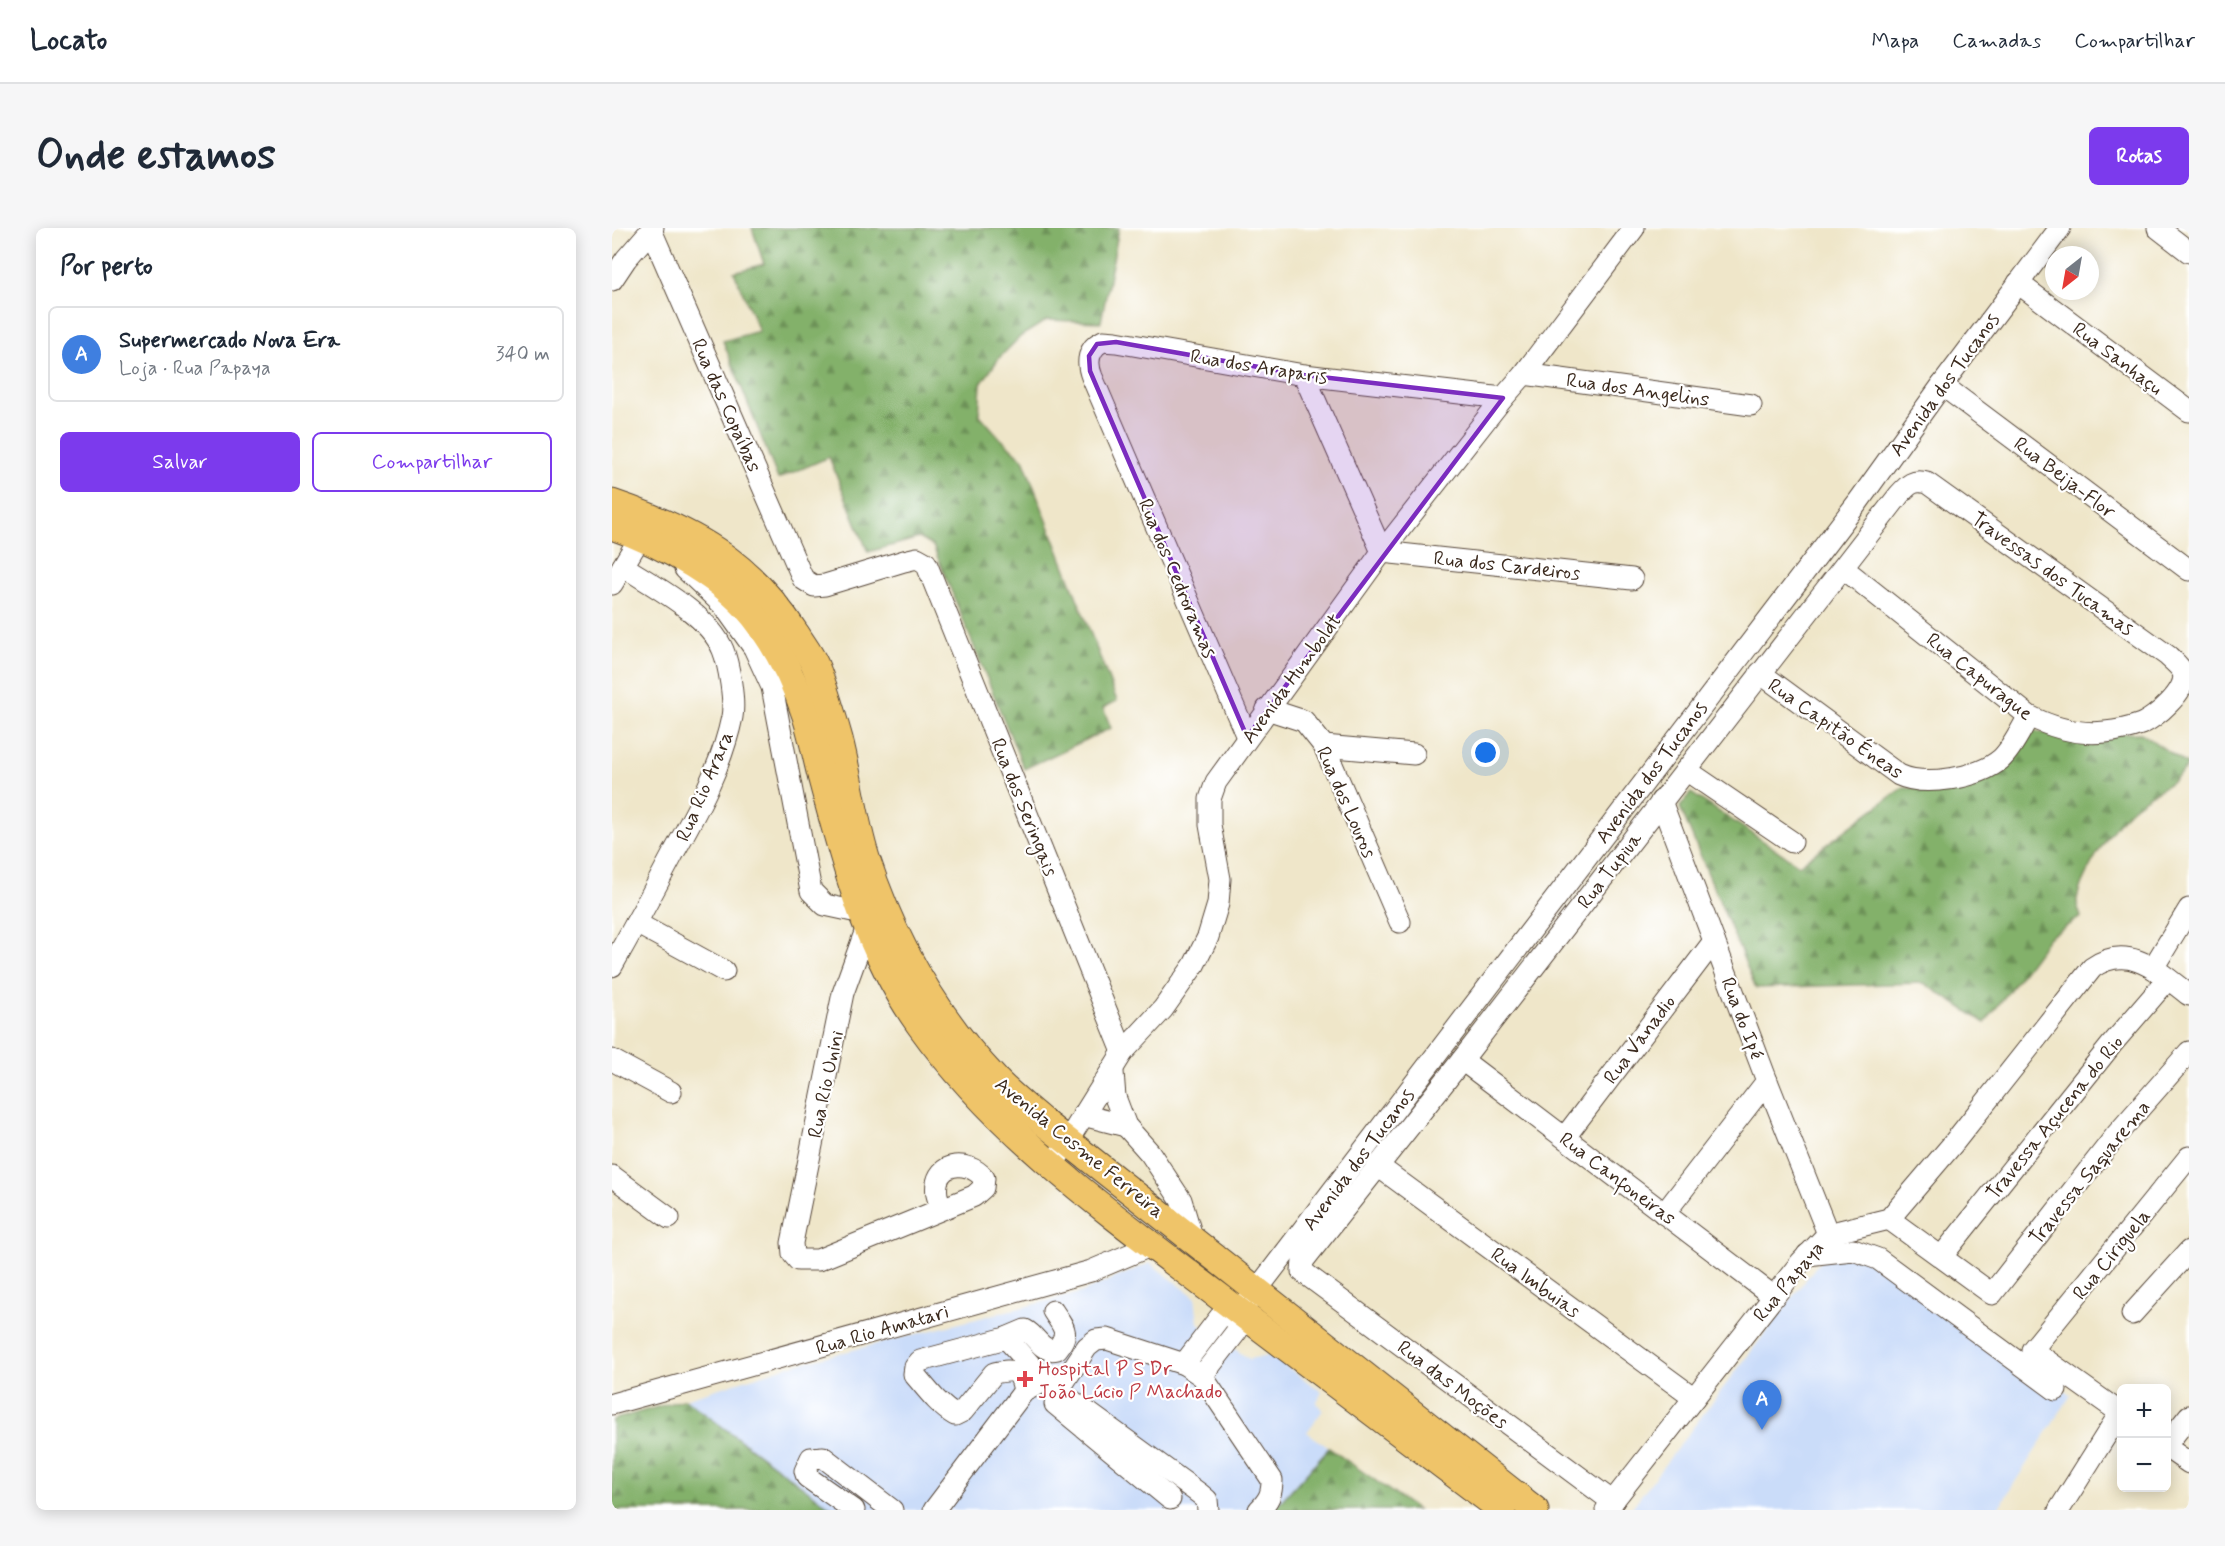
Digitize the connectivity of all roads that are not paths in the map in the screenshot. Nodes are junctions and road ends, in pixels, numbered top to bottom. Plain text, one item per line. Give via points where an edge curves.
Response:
1 (1634, 228) edge
2 (2060, 228) edge
3 (2158, 228) edge
4 (652, 229) edge
5 (2189, 252) edge
6 (612, 280) edge
7 (2018, 283) junction
8 (1524, 374) junction
9 (1304, 375) junction
10 (1942, 385) junction
11 (1503, 398) junction
12 (1751, 405) dead end
13 (2189, 411) edge
14 (1110, 418) joint
15 (1915, 481) joint
16 (612, 503) edge
17 (612, 526) edge
18 (641, 536) junction
19 (666, 549) junction
20 (1382, 552) junction
21 (926, 563) joint
22 (1843, 568) junction
23 (2189, 570) edge
24 (617, 575) edge
25 (1632, 579) dead end
26 (1760, 674) junction
27 (2184, 675) joint
28 (1267, 709) junction
29 (2029, 716) junction
30 (1247, 737) junction
31 (1324, 746) junction
32 (1414, 754) dead end
33 (1686, 770) junction
34 (1661, 801) junction
35 (1792, 842) dead end
36 (2189, 909) edge
37 (864, 920) junction
38 (1400, 922) dead end
39 (636, 923) junction
40 (1714, 941) junction
41 (612, 966) edge
42 (724, 971) dead end
43 (2160, 974) junction
44 (2189, 995) edge
45 (1123, 1052) junction
46 (2189, 1052) edge
47 (612, 1060) edge
48 (1462, 1060) junction
49 (1113, 1072) junction
50 (1767, 1081) junction
51 (671, 1092) dead end
52 (1083, 1115) junction
53 (1126, 1126) junction
54 (1565, 1137) junction
55 (1069, 1142) junction
56 (2189, 1157) edge
57 (1052, 1166) junction
58 (1378, 1166) junction
59 (612, 1176) edge
60 (933, 1213) dead end
61 (1664, 1214) junction
62 (669, 1218) dead end
63 (1889, 1219) junction
64 (1827, 1234) junction
65 (1193, 1240) junction
66 (1150, 1246) junction
67 (2189, 1251) edge
68 (1807, 1255) junction
69 (1942, 1256) junction
70 (1304, 1261) joint
71 (1257, 1291) junction
72 (1773, 1296) junction
73 (1053, 1311) dead end
74 (1239, 1313) junction
75 (2132, 1314) dead end
76 (1006, 1338) junction
77 (1184, 1364) junction
78 (1202, 1376) junction
79 (1040, 1387) junction
80 (2056, 1390) dead end
81 (1694, 1398) junction
82 (612, 1404) edge
83 (2117, 1411) edge
84 (2189, 1416) edge
85 (2117, 1420) edge
86 (2171, 1439) edge
87 (2171, 1450) edge
88 (2189, 1463) edge
89 (865, 1502) edge
90 (1172, 1506) edge
91 (1609, 1506) edge
92 (854, 1510) edge
93 (892, 1510) edge
94 (934, 1510) edge
95 (1208, 1510) edge
96 (1259, 1510) edge
97 (1502, 1510) edge
98 (1535, 1510) edge
99 (2060, 1510) edge

1 - 8 street, Avenida Humboldt
2 - 7 street, Avenida dos Tucanos
3 - 5 street
4 - 6 street
4 - 21 street, Rua das Copaíbas via 802,579 814,586 825,585 917,558
7 - 10 street, Avenida dos Tucanos
7 - 13 street, Rua Sanhaçu
8 - 11 street, Avenida Humboldt
8 - 12 street, Rua dos Angelins
9 - 11 street, Rua dos Araparis
9 - 14 street, Rua dos Araparis via 1103,341 1092,349 1089,363
9 - 20 street
10 - 23 street, Rua Beija-Flor
10 - 71 street, Avenida dos Tucanos via 1858,502
11 - 20 street, Avenida Humboldt
14 - 30 street, Rua dos Cedroramas
15 - 22 street, Rua Tupiua via 1899,495
15 - 27 street, Travessas dos Tucamas via 1927,483 2063,580 2168,656
16 - 55 main road, Avenida Cosme Ferreira via 698,538 756,582 784,615 814,663 839,739 866,857 894,930 920,980 996,1080
17 - 18 main road, Avenida Cosme Ferreira
18 - 19 main road, Avenida Cosme Ferreira
18 - 24 street
19 - 37 main road, Avenida Cosme Ferreira via 730,591 759,623 790,675 806,717
19 - 37 street via 724,606 754,648 772,687 811,891 825,905
20 - 25 street, Rua dos Cardeiros
20 - 28 street, Avenida Humboldt
21 - 45 street, Rua dos Seringais
22 - 26 street, Rua Tupiua
22 - 29 street, Rua Capurague
24 - 39 street, Rua Rio Arara via 663,592 707,627 723,649 733,714 724,748 699,807
26 - 29 street, Rua Capitão Éneas via 1899,775 1912,780 1961,776 1996,762
26 - 33 street, Rua Tupiua
27 - 29 street, Rua Capurague via 2176,694 2164,708 2132,726 2103,733 2052,726
28 - 30 street, Avenida Humboldt
28 - 31 street, Rua dos Louros via 1304,721
30 - 45 street, Avenida Humboldt via 1216,782 1210,799 1210,825 1220,879 1218,904 1208,937 1163,1009
31 - 32 street
31 - 38 street, Rua dos Louros
33 - 34 street, Rua Tupiua
33 - 35 street
34 - 40 street, Rua do Ipé
34 - 48 street, Rua Tupiua
36 - 43 street, Travessa Açucena do Rio
37 - 57 main road, Avenida Cosme Ferreira via 899,993 921,1026 956,1071
37 - 60 street, Rua Rio Unini via 843,993 792,1243 793,1254 798,1260 818,1260
39 - 41 street, Rua Rio Arara
39 - 42 street
40 - 50 street, Rua do Ipé
40 - 54 street, Rua Vanadio
43 - 44 street
43 - 63 street via 2129,958 2114,957 2092,968
43 - 69 street, Travessa Açucena do Rio via 2112,1044
45 - 49 street, Avenida Humboldt
46 - 69 street, Travessa Saquarema via 2117,1134 1992,1294
47 - 51 street
48 - 54 street, Rua Canfoneiras
48 - 58 street, Rua Tupiua
49 - 52 street, Avenida Humboldt
49 - 53 street via 1115,1097
50 - 61 street
50 - 64 street, Rua do Ipé
52 - 53 street
52 - 55 street, Avenida Humboldt
53 - 65 street via 1150,1153 1181,1200
54 - 61 street, Rua Canfoneiras
55 - 57 street, Avenida Humboldt
55 - 65 main road, Avenida Cosme Ferreira
56 - 83 street, Rua Ciriguela via 2032,1350
57 - 66 main road, Avenida Cosme Ferreira
58 - 70 street, Rua Tupiua
58 - 81 street, Rua Imbuias
59 - 62 street
61 - 72 street, Rua Canfoneiras
63 - 64 street, Rua Papaya
63 - 69 street
64 - 68 street, Rua Papaya
65 - 71 main road, Avenida Cosme Ferreira
66 - 74 main road, Avenida Cosme Ferreira
66 - 82 street, Rua Rio Amatari via 1091,1271
67 - 75 street
68 - 72 street, Rua Papaya
68 - 80 street via 1853,1250 1878,1259
70 - 91 street, Rua das Moções via 1302,1271
71 - 74 street, Avenida dos Tucanos
71 - 98 main road, Avenida Cosme Ferreira
72 - 81 street, Rua Papaya
73 - 76 street via 1065,1330 1057,1349 1043,1348 1025,1330
74 - 77 street via 1220,1317
74 - 78 street via 1237,1331
74 - 97 main road, Avenida Cosme Ferreira
76 - 79 street
76 - 79 street via 920,1361 914,1374 955,1415 963,1411 994,1373 1017,1372
77 - 78 street
77 - 79 street via 1107,1339 1096,1340
78 - 96 street via 1272,1480 1268,1502
79 - 90 street
79 - 94 street
79 - 95 street via 1200,1494 1208,1500
81 - 91 street, Rua Papaya
84 - 86 street
85 - 99 street
87 - 88 street
89 - 92 street via 823,1457 811,1458 805,1471 807,1477
89 - 93 street

